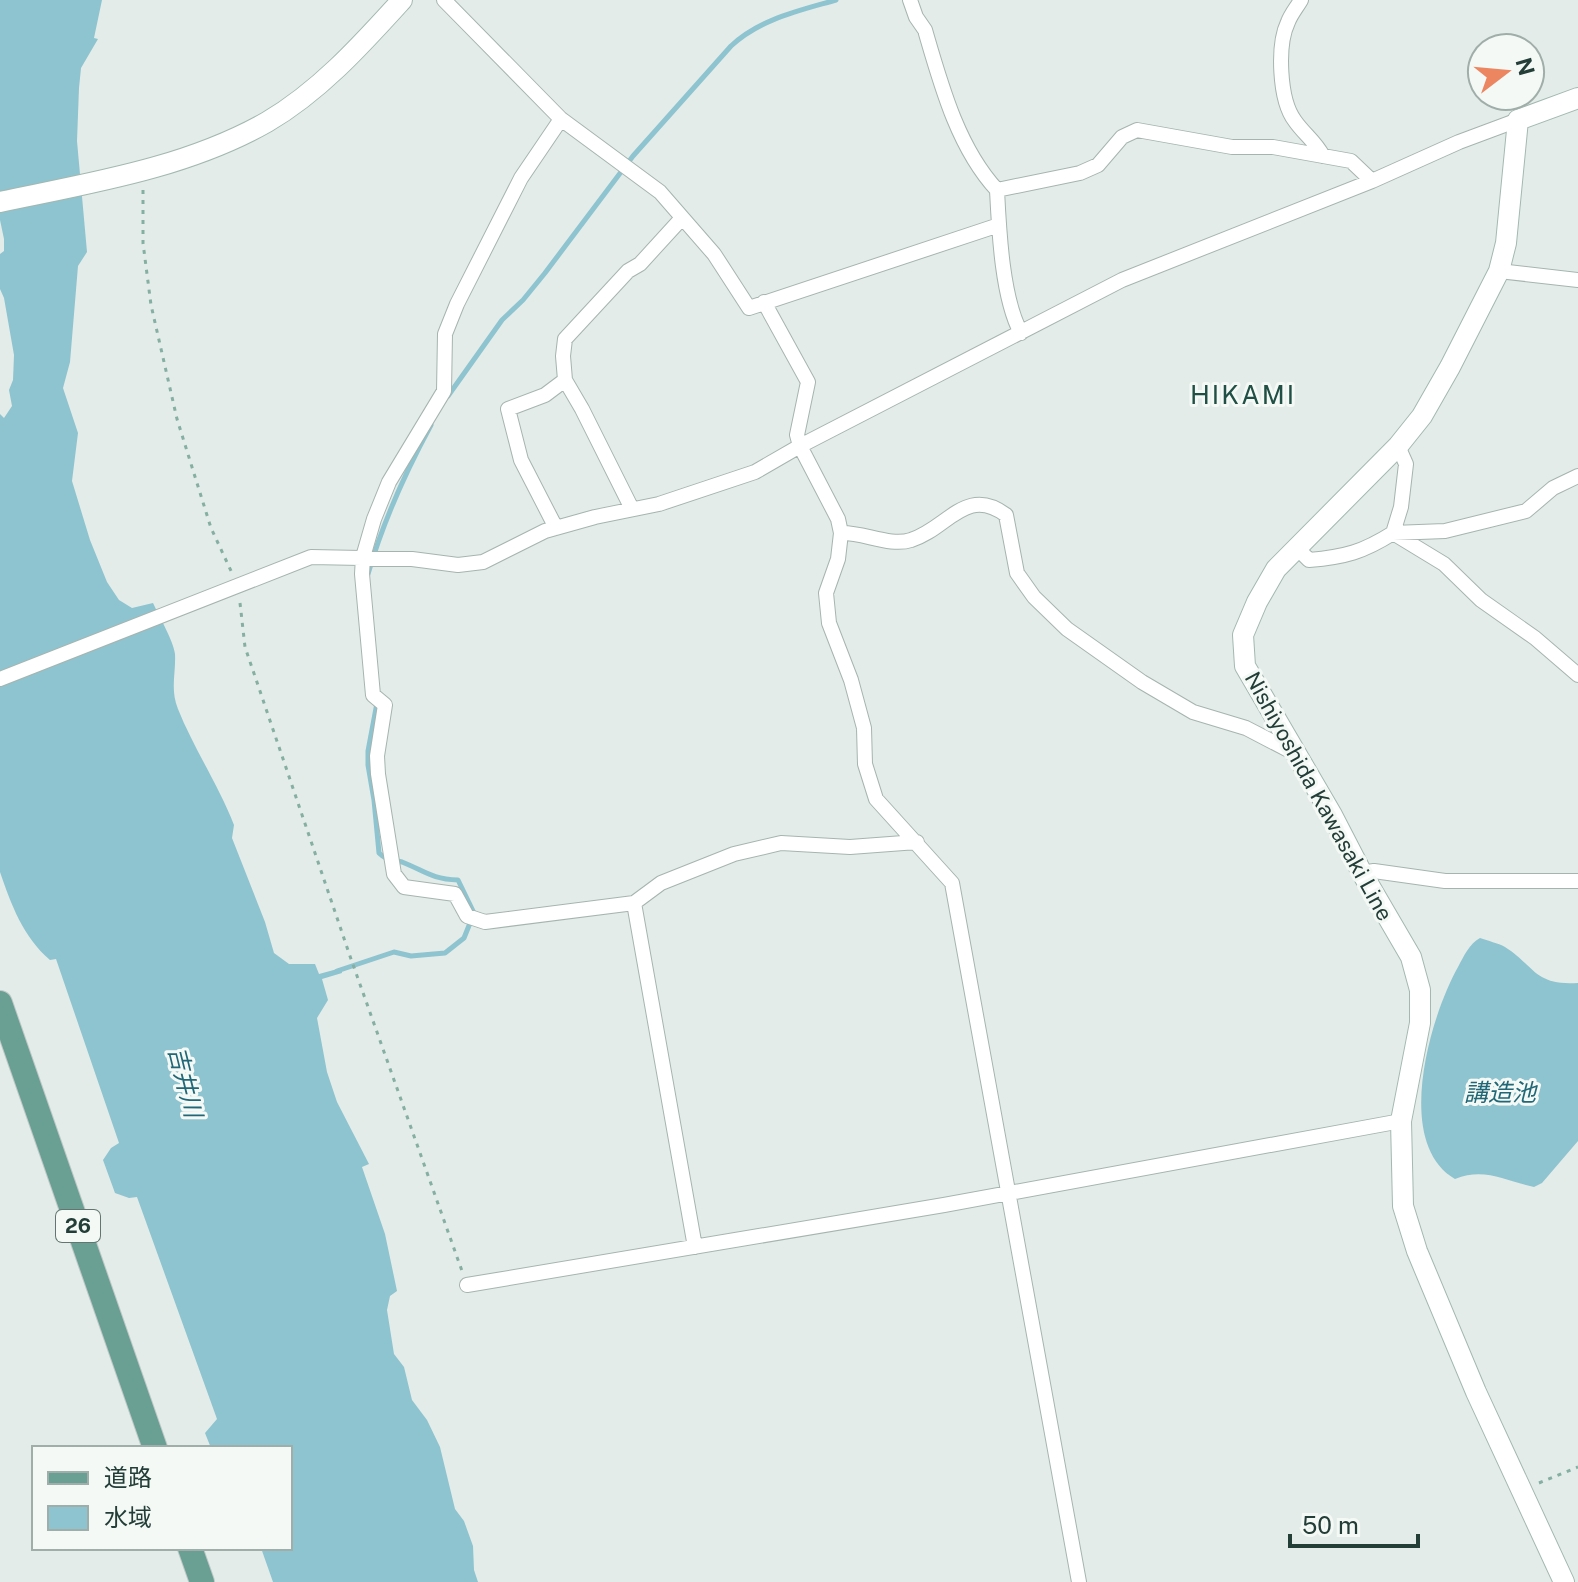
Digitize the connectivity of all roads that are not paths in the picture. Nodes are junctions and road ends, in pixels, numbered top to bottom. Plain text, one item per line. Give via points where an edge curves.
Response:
1 (402, 0) edge
2 (444, 0) edge
3 (910, 0) edge
4 (1301, 0) edge
5 (1578, 98) edge
6 (561, 119) junction
7 (1518, 120) junction
8 (1323, 156) junction
9 (1372, 181) junction
10 (997, 190) junction
11 (0, 202) edge
12 (682, 218) junction
13 (999, 225) junction
14 (1499, 271) junction
15 (1578, 280) edge
16 (764, 302) junction
17 (1021, 333) junction
18 (565, 380) junction
19 (800, 446) junction
20 (1398, 446) junction
21 (1578, 476) edge
22 (632, 509) junction
23 (556, 528) junction
24 (841, 533) junction
25 (1393, 533) junction
26 (1296, 547) junction
27 (363, 557) junction
28 (1578, 675) edge
29 (0, 679) edge
30 (1298, 755) junction
31 (917, 842) junction
32 (1362, 873) junction
33 (1578, 881) edge
34 (634, 903) junction
35 (0, 1003) edge
36 (1401, 1121) junction
37 (1009, 1193) junction
38 (695, 1247) junction
39 (467, 1285) road end
40 (154, 1446) edge
41 (191, 1550) edge
42 (202, 1582) edge
43 (1079, 1582) edge
44 (1564, 1582) edge

1 - 11 main road via 321,83 267,122 138,173
2 - 6 street
3 - 10 street via 967,147
4 - 8 street via 1286,24 1280,73 1286,105
5 - 7 main road
6 - 12 street via 660,192
6 - 27 street via 521,178 457,304 445,334 444,391 389,482
7 - 9 street
7 - 14 main road, Nishiyoshida Kawasaki Line
8 - 9 street via 1351,161
8 - 10 street via 1137,130 1122,137 1098,165 1080,173
9 - 17 street via 1122,280
10 - 13 street
12 - 16 street via 714,254 749,308
12 - 18 street via 565,339
13 - 16 street
13 - 17 street via 1013,319
14 - 15 street
14 - 20 main road, Nishiyoshida Kawasaki Line via 1422,416
16 - 19 street via 808,382 797,435
17 - 19 street
18 - 22 street
18 - 23 street via 545,395 508,409 521,460
19 - 22 street via 755,472
19 - 24 street
20 - 25 street via 1406,464
20 - 26 main road, Nishiyoshida Kawasaki Line
21 - 25 street via 1553,488 1526,511 1445,531
22 - 23 street
23 - 27 street via 483,562 458,565
24 - 30 street via 910,541 957,512 979,503 994,506 1006,515 1017,573 1067,629 1193,712 1246,728
24 - 31 street via 826,593 829,623 864,728 865,764 876,799
25 - 26 street via 1365,550 1331,558 1309,560
25 - 28 street via 1444,564 1481,600
26 - 30 main road, Nishiyoshida Kawasaki Line via 1276,569 1243,635 1245,666
27 - 29 street via 311,557
27 - 34 street via 373,695 385,705 378,774 394,874 404,887 455,894 467,916 485,922
30 - 32 main road, Nishiyoshida Kawasaki Line
31 - 34 street via 850,847 781,843 661,883
31 - 37 street via 952,883
32 - 33 street via 1445,881
32 - 36 main road, Nishiyoshida Kawasaki Line via 1411,957 1420,990 1420,1023
34 - 38 street
35 - 40 main road, 26
36 - 37 street
36 - 44 main road, Nishiyoshida Kawasaki Line via 1403,1206 1417,1251
37 - 38 street
37 - 43 street
38 - 39 street
41 - 42 main road

